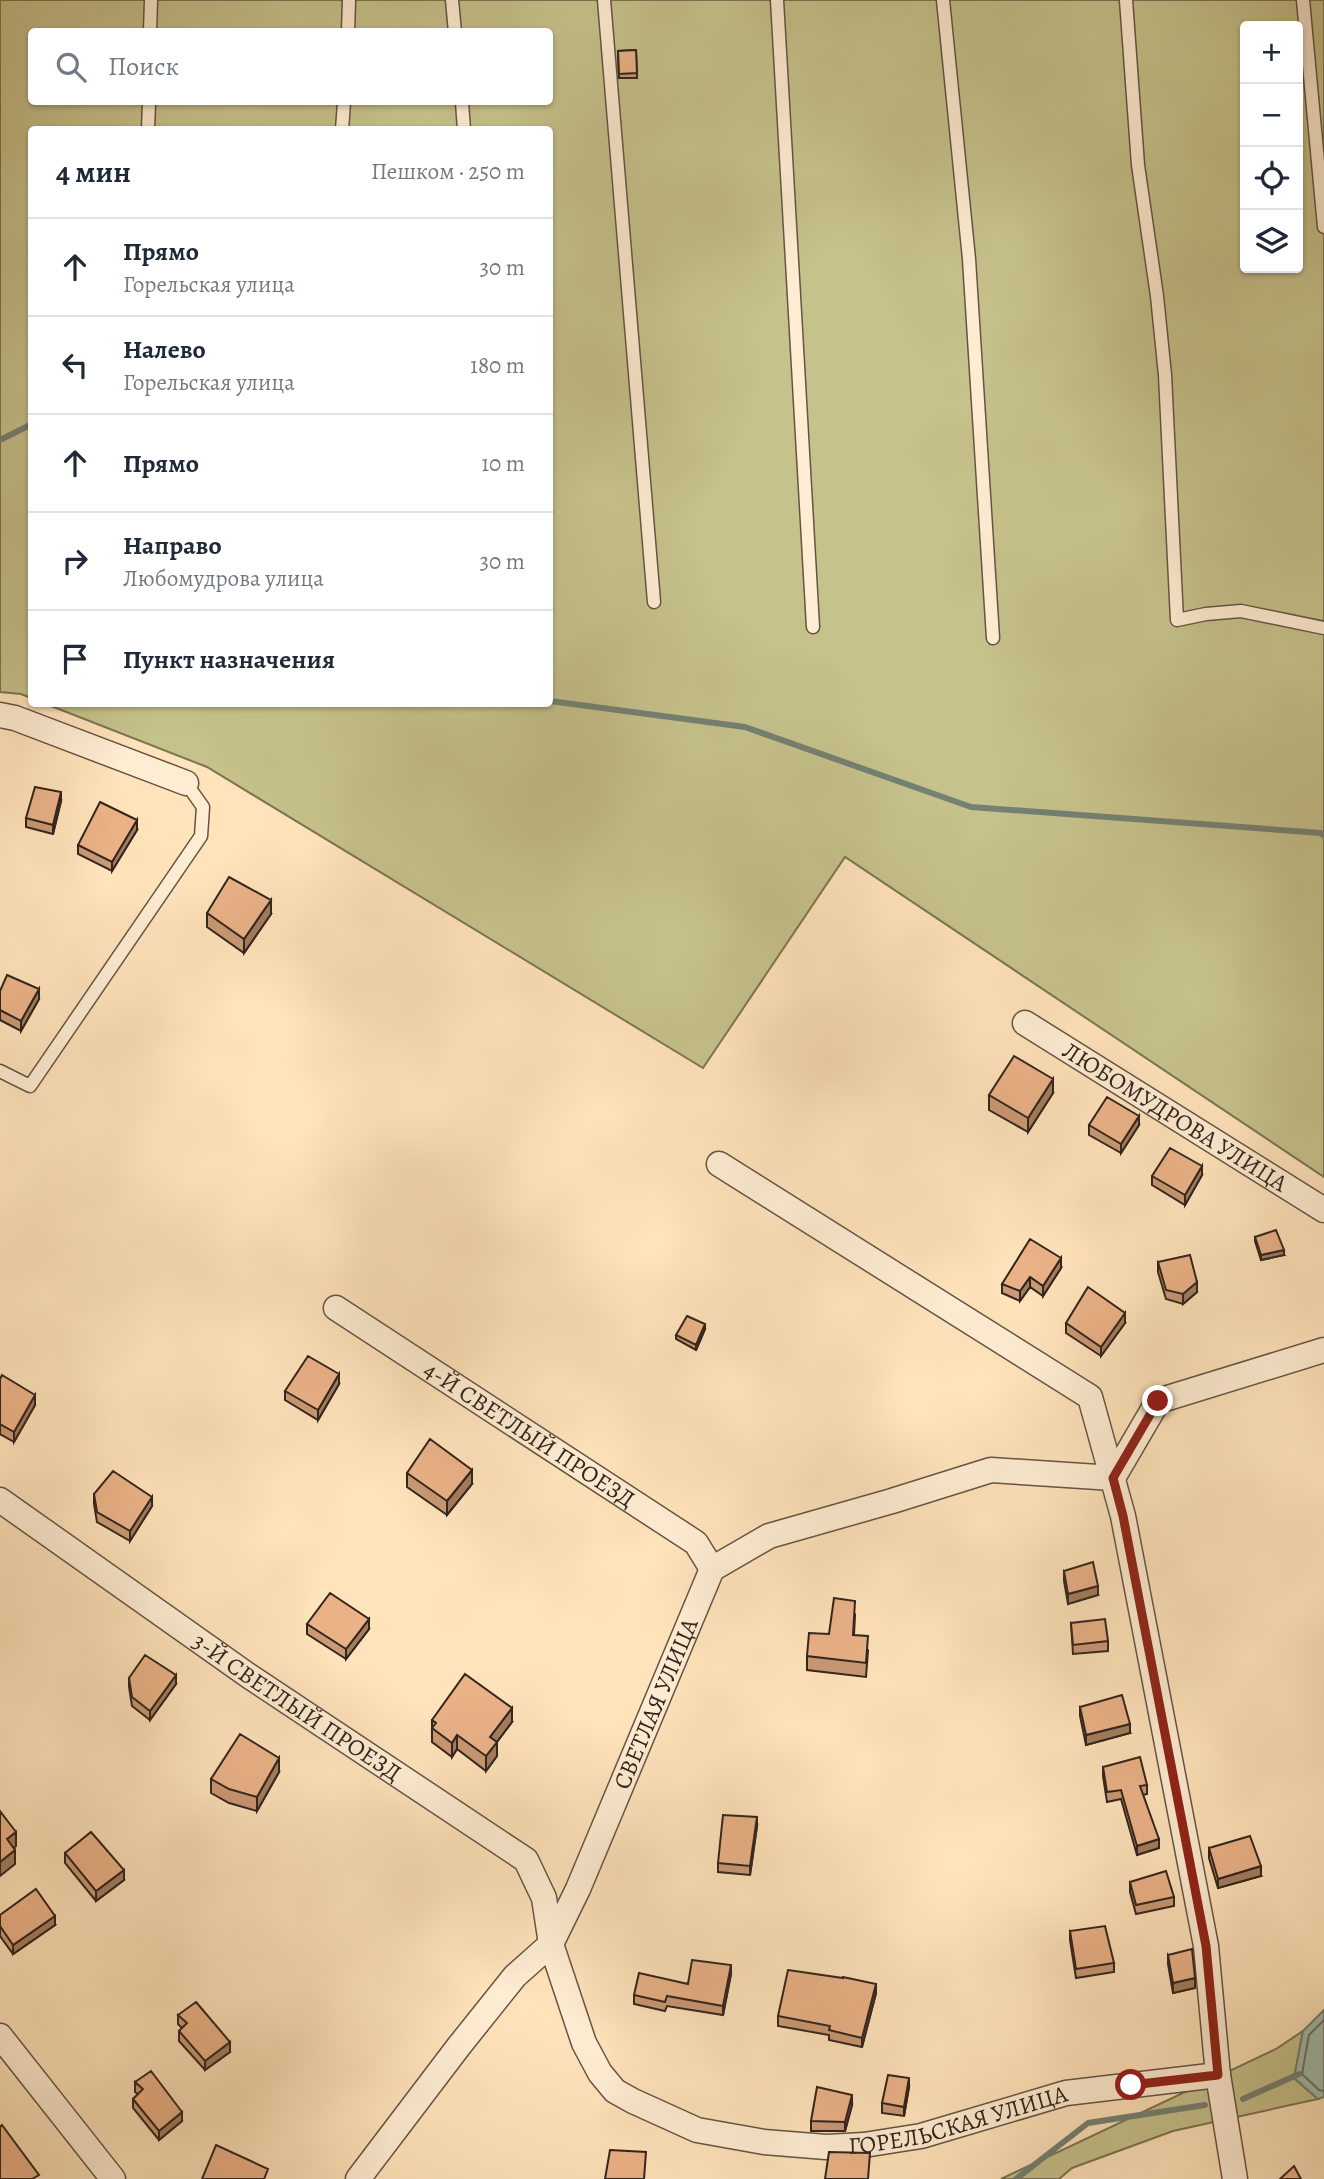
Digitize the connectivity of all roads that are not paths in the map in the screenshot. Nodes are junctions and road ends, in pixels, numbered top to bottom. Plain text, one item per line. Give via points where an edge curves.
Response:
1 (151, 0) edge
2 (349, 0) edge
3 (452, 0) edge
4 (604, 0) edge
5 (777, 0) edge
6 (943, 0) edge
7 (1125, 0) edge
8 (1303, 0) edge
9 (150, 28) edge
10 (348, 28) edge
11 (455, 28) edge
12 (149, 105) edge
13 (344, 105) edge
14 (461, 105) edge
15 (148, 126) edge
16 (342, 126) edge
17 (464, 126) edge
18 (1324, 227) edge
19 (654, 603) dead end
20 (814, 627) dead end
21 (1324, 628) edge
22 (993, 638) dead end
23 (0, 715) edge
24 (186, 783) joint
25 (1025, 1023) dead end
26 (0, 1071) edge
27 (719, 1164) dead end
28 (1324, 1210) edge
29 (336, 1308) dead end
30 (1324, 1350) edge
31 (1113, 1478) junction
32 (0, 1500) edge
33 (712, 1569) junction
34 (551, 1944) junction
35 (0, 2036) edge
36 (1218, 2075) junction
37 (697, 2130) joint
38 (113, 2179) edge
39 (358, 2179) edge
40 (1235, 2179) edge

1 - 9 lane
2 - 10 lane
3 - 11 lane
4 - 19 lane
5 - 20 lane
6 - 22 lane via 969,259
7 - 21 lane via 1138,165 1166,375 1177,620 1241,611
8 - 18 lane
12 - 15 lane
13 - 16 lane
14 - 17 lane
23 - 24 street
24 - 26 lane via 203,807 201,836 30,1086
25 - 28 street, ЛЮБОМУДРОВА УЛИЦА
27 - 31 street via 1090,1397
29 - 33 street, 4-Й СВЕТЛЫЙ ПРОЕЗД via 696,1543
30 - 31 street via 1158,1401
31 - 33 street via 991,1470 769,1536
31 - 36 street via 1206,1946
32 - 34 street, 3-Й СВЕТЛЫЙ ПРОЕЗД via 249,1675 526,1860 544,1898
33 - 34 street, СВЕТЛАЯ УЛИЦА
34 - 37 street, 3-Й СВЕТЛЫЙ ПРОЕЗД via 584,2043 600,2073 615,2091
34 - 39 street, СВЕТЛАЯ УЛИЦА via 515,1976
35 - 38 street
36 - 37 street, ГОРЕЛЬСКАЯ УЛИЦА via 1066,2094 921,2136 864,2145 764,2142
36 - 40 street

